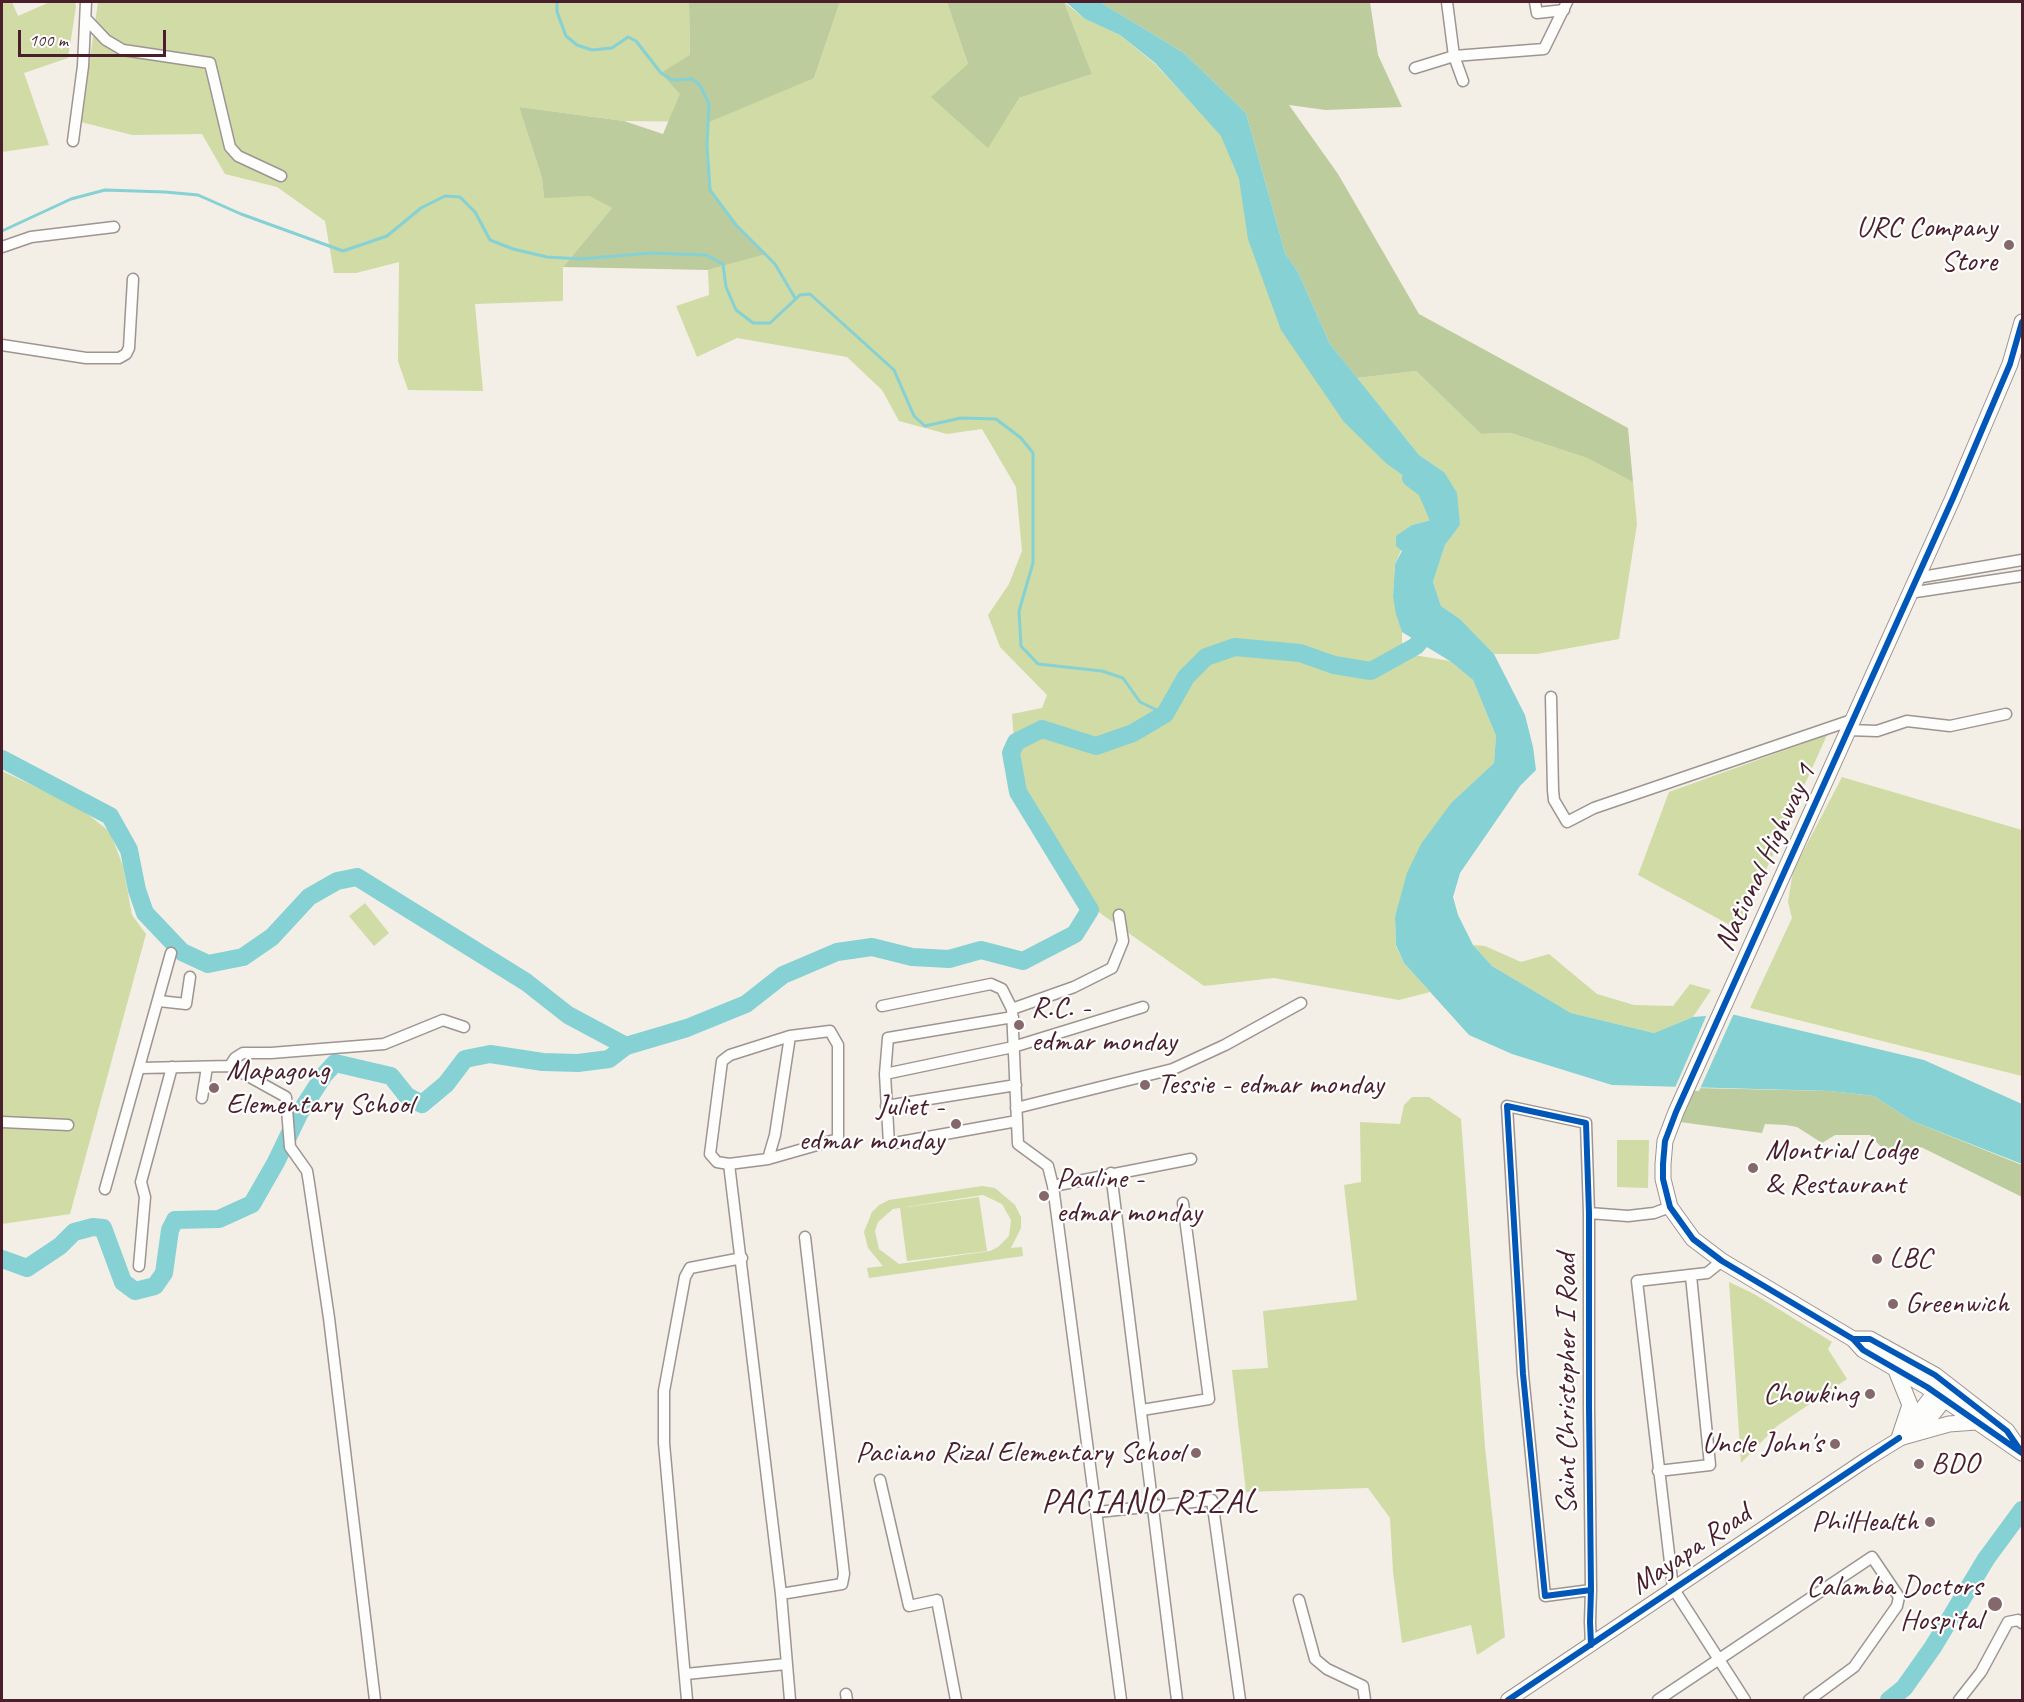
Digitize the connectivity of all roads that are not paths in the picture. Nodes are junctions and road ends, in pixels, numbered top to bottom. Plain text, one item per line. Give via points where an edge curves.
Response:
1 (87, 2) edge
2 (1447, 2) edge
3 (1535, 2) edge
4 (1566, 6) edge
5 (87, 20) junction
6 (1454, 56) junction
7 (1415, 68) dead end
8 (1462, 81) dead end
9 (73, 141) dead end
10 (281, 176) dead end
11 (114, 227) dead end
12 (2, 247) edge
13 (133, 279) dead end
14 (2022, 322) edge
15 (2, 345) edge
16 (2016, 362) edge
17 (2022, 560) edge
18 (2022, 576) edge
19 (1916, 578) junction
20 (1909, 593) junction
21 (1551, 697) dead end
22 (2007, 714) dead end
23 (1850, 725) junction
24 (1119, 915) dead end
25 (171, 953) dead end
26 (190, 977) dead end
27 (159, 1001) junction
28 (1301, 1003) dead end
29 (882, 1006) dead end
30 (1143, 1007) dead end
31 (1013, 1013) junction
32 (464, 1027) dead end
33 (790, 1036) junction
34 (1013, 1047) junction
35 (230, 1066) junction
36 (172, 1067) junction
37 (207, 1067) junction
38 (141, 1068) junction
39 (885, 1074) junction
40 (1016, 1085) junction
41 (202, 1098) dead end
42 (886, 1106) junction
43 (1016, 1108) junction
44 (1017, 1121) junction
45 (2, 1122) edge
46 (68, 1125) dead end
47 (768, 1159) junction
48 (1191, 1159) dead end
49 (729, 1164) junction
50 (1111, 1173) junction
51 (1053, 1186) junction
52 (105, 1189) dead end
53 (1183, 1203) dead end
54 (1670, 1207) junction
55 (1589, 1214) junction
56 (805, 1238) dead end
57 (742, 1258) junction
58 (1722, 1261) junction
59 (139, 1266) dead end
60 (1691, 1276) junction
61 (1853, 1339) junction
62 (1895, 1368) junction
63 (1944, 1390) junction
64 (1142, 1410) junction
65 (1976, 1422) junction
66 (1899, 1438) junction
67 (2022, 1453) edge
68 (1658, 1471) junction
69 (880, 1480) dead end
70 (1153, 1506) junction
71 (1098, 1512) junction
72 (1673, 1588) junction
73 (1591, 1590) junction
74 (781, 1594) junction
75 (1299, 1600) dead end
76 (2022, 1623) edge
77 (1591, 1645) junction
78 (1719, 1660) junction
79 (786, 1664) junction
80 (686, 1674) junction
81 (375, 1701) edge
82 (687, 1701) edge
83 (790, 1701) edge
84 (956, 1701) edge
85 (1121, 1701) edge
86 (1177, 1701) edge
87 (1240, 1701) edge
88 (1365, 1701) edge
89 (1508, 1701) edge
90 (1658, 1701) edge
91 (1745, 1701) edge
92 (1809, 1701) edge
93 (1959, 1701) edge

1 - 5 street
2 - 6 street
3 - 4 street via 1537,13
4 - 6 street via 1544,49
5 - 9 street
5 - 10 street via 106,40 123,50 210,63 230,147 238,156
6 - 7 street
6 - 8 street
11 - 12 street via 31,237
13 - 15 street via 129,348 119,358 86,358
14 - 16 highway, National Highway 1
16 - 19 highway, National Highway 1
17 - 19 street
18 - 20 street
19 - 20 highway, National Highway 1
20 - 23 highway, National Highway 1
21 - 23 street via 1554,800 1567,822 1593,808
22 - 23 street via 1950,726 1907,721 1877,731
23 - 54 highway, National Highway 1 via 1665,1141 1663,1179
24 - 31 street via 1124,941 1112,968
25 - 27 street
26 - 27 street via 186,1004
27 - 38 street
28 - 43 street via 1173,1069
29 - 31 street via 991,984 1002,989
30 - 34 street
31 - 34 street
31 - 39 street via 888,1038
32 - 35 street via 443,1020 384,1044 243,1053
33 - 47 street
33 - 47 street via 830,1031 838,1044 838,1140
33 - 49 street via 722,1061 710,1154 717,1162
34 - 39 street
34 - 40 street
35 - 37 street
35 - 81 street via 286,1097 290,1147 307,1171 329,1318
36 - 37 street
36 - 38 street
36 - 59 street via 141,1182 145,1197
37 - 41 street
38 - 52 street
39 - 42 street
40 - 42 street
40 - 43 street
42 - 44 street via 889,1144
43 - 44 street
44 - 51 street via 1018,1144 1048,1166
45 - 46 street
47 - 49 street
48 - 50 street
49 - 57 street
50 - 51 street
50 - 64 street
51 - 71 street
53 - 64 street via 1209,1399
54 - 55 street via 1628,1216
54 - 58 highway, National Highway 1 via 1693,1239
55 - 73 street, Saint Christopher I Road
55 - 73 street, Saint Christopher I Road via 1586,1123 1507,1106 1523,1374 1545,1596
56 - 74 street via 844,1575 842,1584
57 - 74 street
57 - 80 street via 690,1268 685,1277 664,1391 664,1443
58 - 60 street via 1707,1273
58 - 61 highway, National Highway 1
60 - 68 street via 1710,1465
60 - 68 street via 1637,1281
61 - 62 highway, National Highway 1 via 1863,1350
61 - 63 highway, National Highway 1 via 1870,1339
62 - 63 highway, National Highway 1
62 - 66 highway via 1910,1405
63 - 65 highway, National Highway 1
63 - 66 main road, Mayapa Road via 1932,1418
63 - 67 highway, National Highway 1 via 2007,1431
64 - 70 street
65 - 66 highway via 1949,1424
65 - 67 highway, National Highway 1
66 - 72 main road, Mayapa Road
68 - 72 street
69 - 84 street via 909,1606 937,1600
70 - 71 street
70 - 86 street
70 - 87 street via 1212,1500
71 - 85 street
72 - 77 main road, Mayapa Road
72 - 78 street
73 - 77 street, Saint Christopher I Road
74 - 79 street
75 - 88 street via 1315,1659 1363,1686
76 - 93 street via 2008,1622 1981,1672
77 - 89 main road, Mayapa Road
78 - 90 street
78 - 91 street
78 - 92 street via 1872,1557 1899,1597 1897,1606 1854,1667
79 - 80 street
79 - 83 street
80 - 82 street

